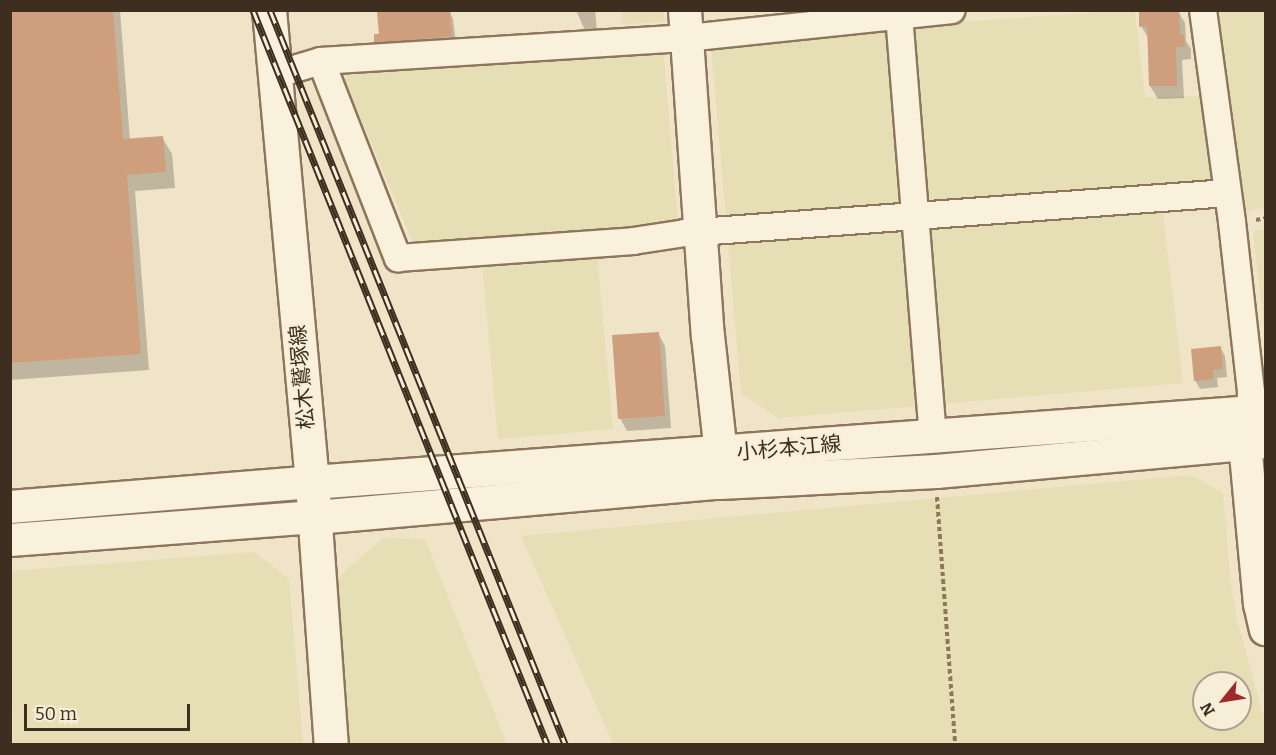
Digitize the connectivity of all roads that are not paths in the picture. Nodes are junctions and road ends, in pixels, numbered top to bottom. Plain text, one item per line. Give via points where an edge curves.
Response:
1 (269, 10) edge
2 (952, 10) edge
3 (1203, 10) edge
4 (899, 15) junction
5 (686, 24) edge
6 (321, 61) junction
7 (273, 75) junction
8 (1228, 193) junction
9 (915, 217) junction
10 (701, 232) junction
11 (1257, 427) edge
12 (933, 436) junction
13 (721, 453) junction
14 (312, 482) junction
15 (10, 507) edge
16 (315, 518) junction
17 (10, 540) edge
18 (1266, 629) edge
19 (331, 744) edge

1 - 7 main road, 松木鷲塚線
2 - 4 street
3 - 8 street
4 - 5 street
4 - 9 street
5 - 6 street
5 - 10 street
6 - 7 street
6 - 10 street via 398,258 633,241
7 - 14 main road, 松木鷲塚線
8 - 9 street
8 - 11 street
9 - 10 street
9 - 12 street
10 - 13 street
11 - 12 main road, 小杉本江線
11 - 16 main road, 小杉本江線 via 936,471 719,482
11 - 18 street via 1260,604
12 - 13 main road, 小杉本江線
13 - 14 main road, 小杉本江線
14 - 15 street
14 - 16 main road, 松木鷲塚線
16 - 17 street
16 - 19 main road, 松木鷲塚線

